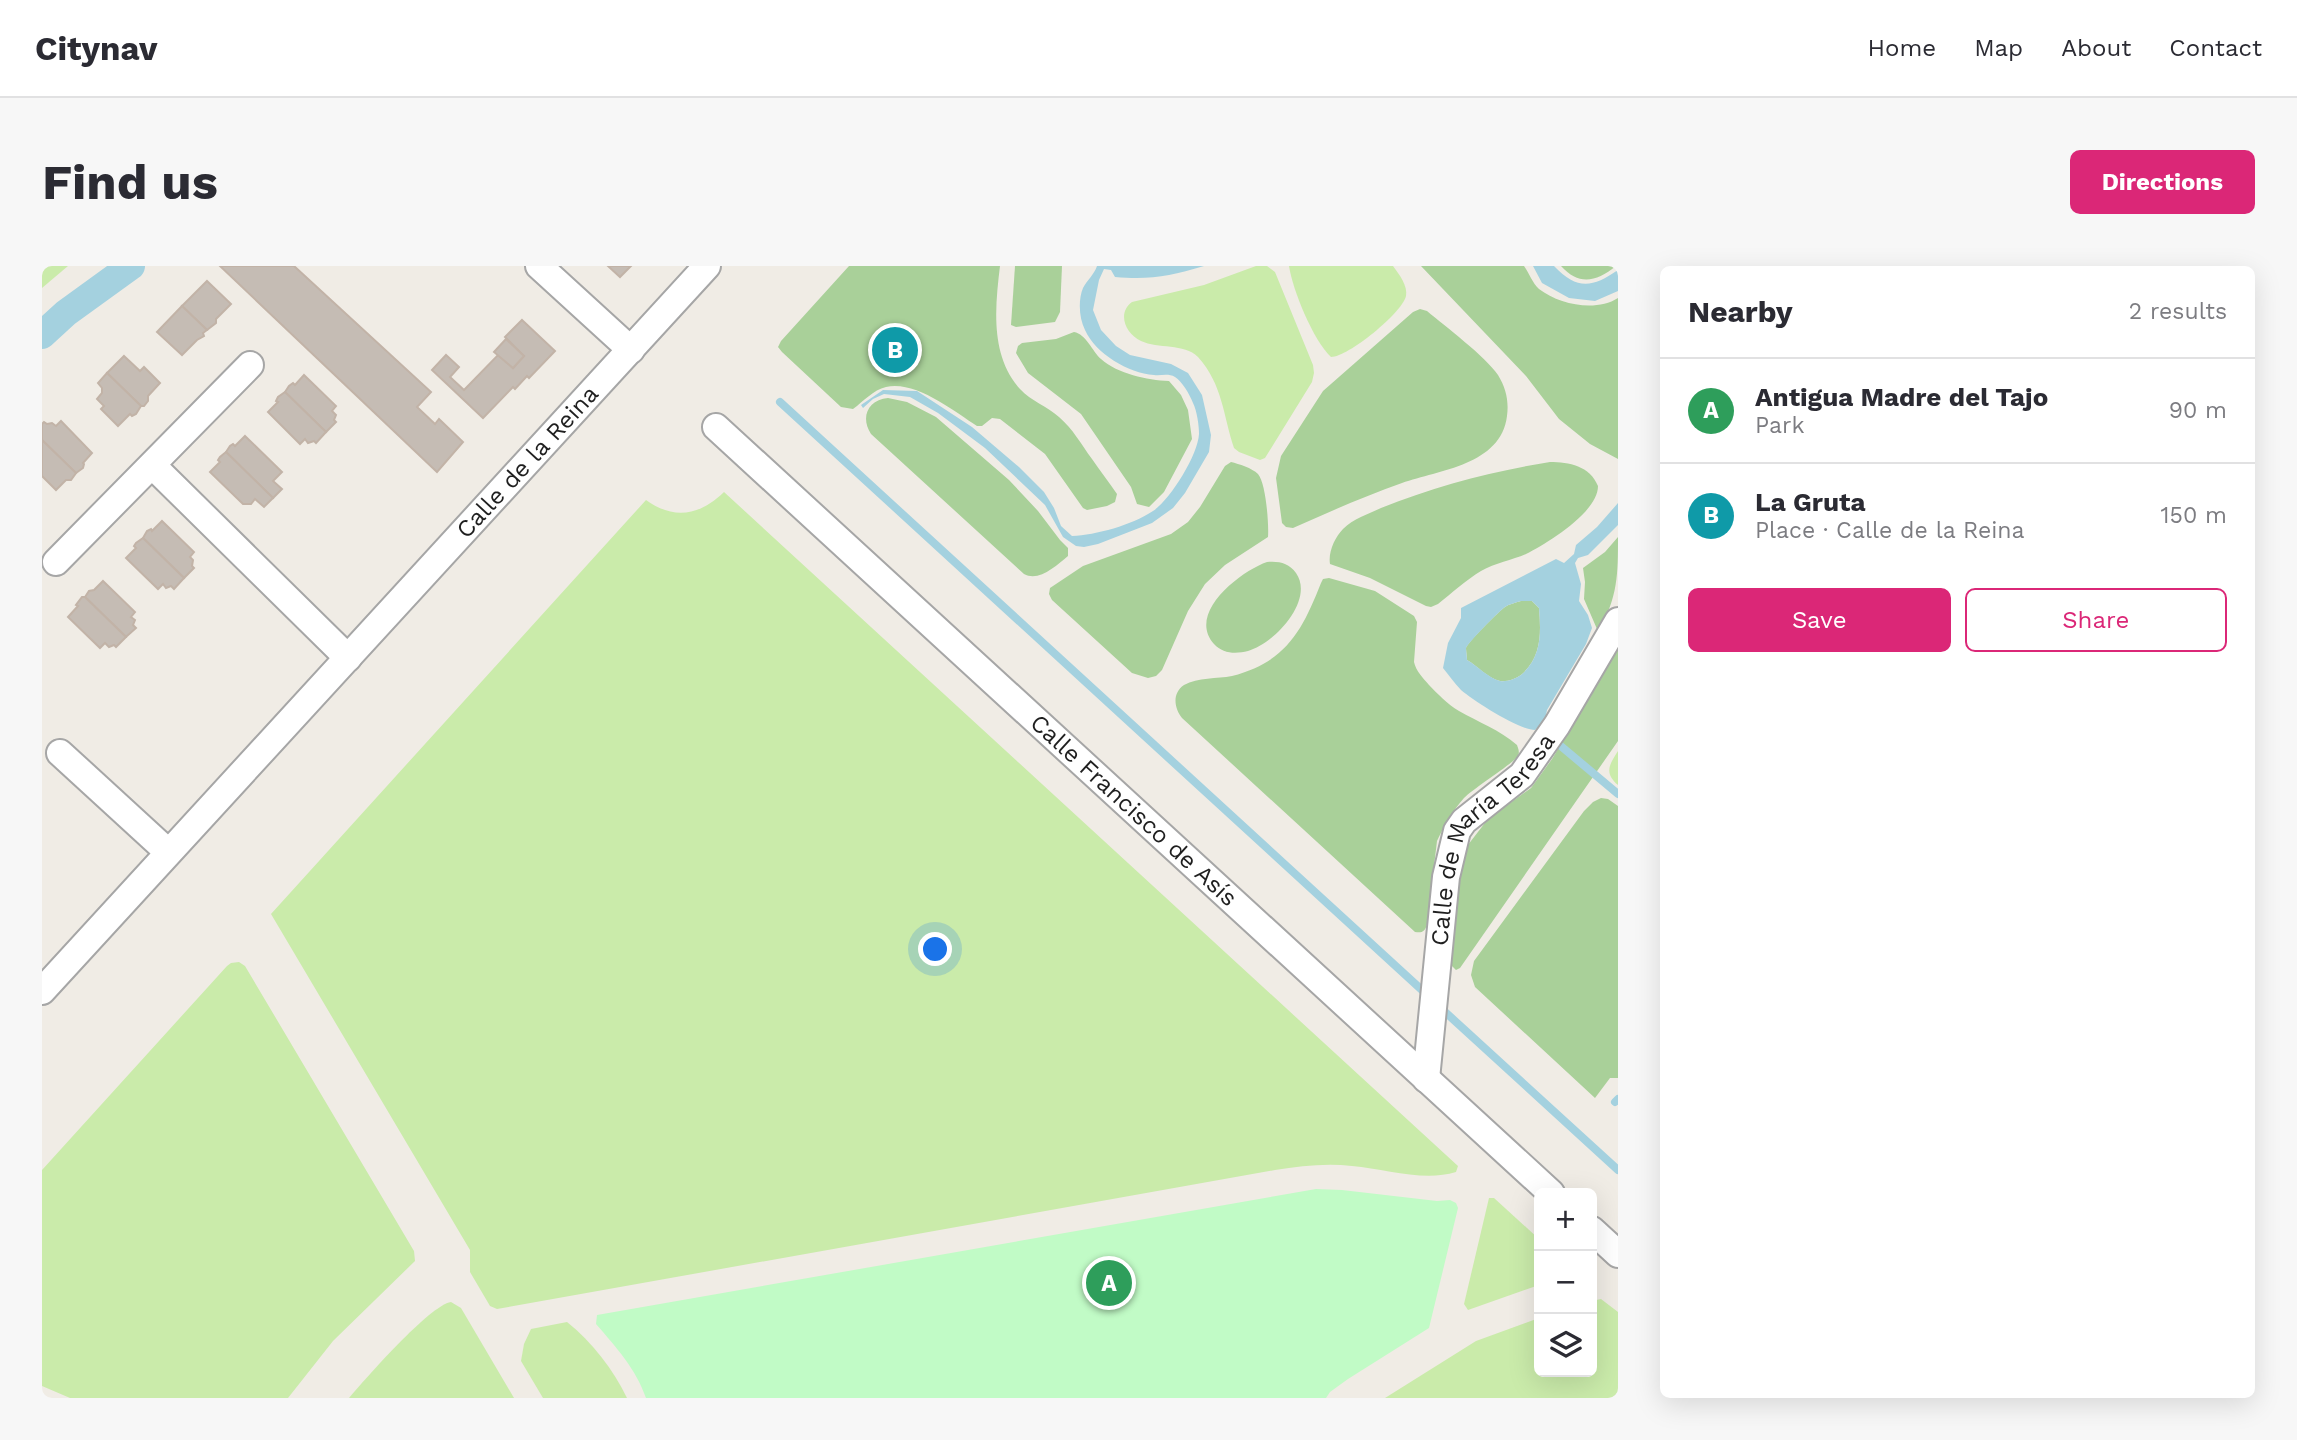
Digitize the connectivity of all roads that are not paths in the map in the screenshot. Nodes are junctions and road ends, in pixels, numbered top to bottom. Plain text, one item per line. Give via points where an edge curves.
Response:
1 (539, 266) edge
2 (707, 266) edge
3 (631, 350) junction
4 (250, 365) dead end
5 (716, 427) dead end
6 (152, 465) junction
7 (56, 562) dead end
8 (1618, 621) edge
9 (348, 658) junction
10 (60, 753) dead end
11 (168, 852) junction
12 (42, 991) edge
13 (1426, 1079) junction
14 (1546, 1188) edge
15 (1597, 1235) edge
16 (1618, 1254) edge

1 - 3 street
2 - 3 street, Calle de la Reina
3 - 9 street, Calle de la Reina
4 - 6 street
5 - 13 street, Calle Francisco de Asís
6 - 7 street
6 - 9 street
8 - 13 street, Calle de María Teresa via 1522,775 1457,831 1446,877
9 - 11 street, Calle de la Reina
10 - 11 street
11 - 12 street, Calle de la Reina
13 - 14 street, Calle Francisco de Asís
15 - 16 street

